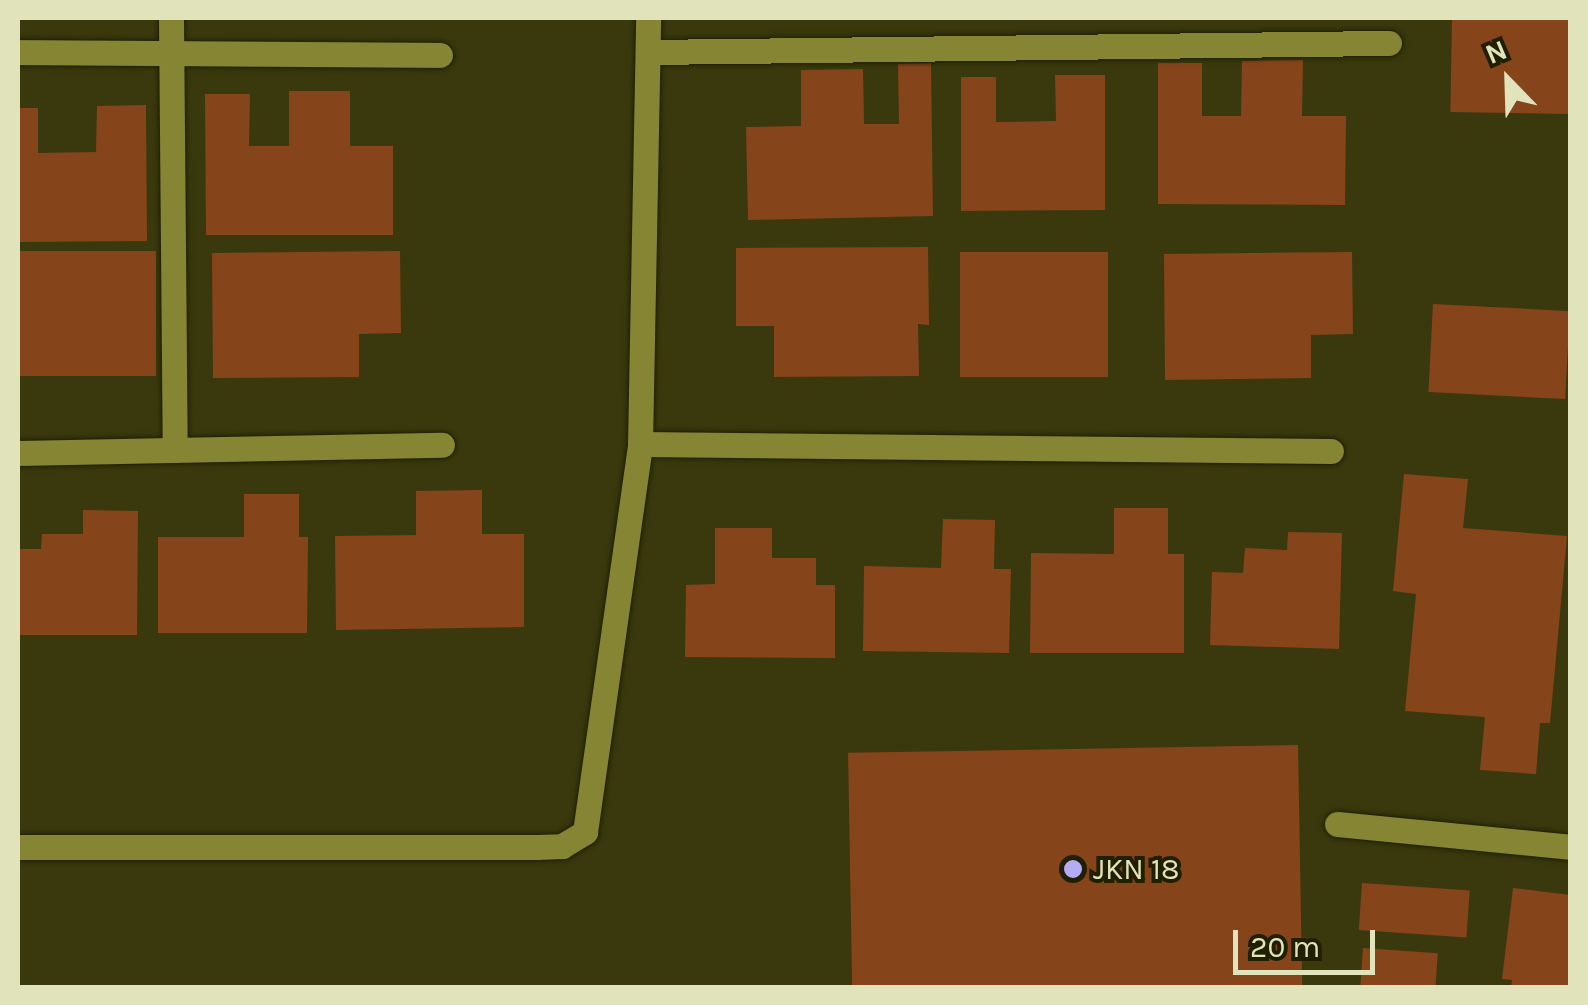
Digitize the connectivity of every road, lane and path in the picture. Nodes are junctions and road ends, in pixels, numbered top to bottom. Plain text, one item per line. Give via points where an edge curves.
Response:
1 (171, 18) edge
2 (648, 18) edge
3 (1389, 42) dead end
4 (18, 52) edge
5 (648, 52) junction
6 (172, 53) junction
7 (440, 55) dead end
8 (640, 444) junction
9 (442, 445) dead end
10 (175, 450) junction
11 (1331, 451) dead end
12 (18, 452) edge
13 (1337, 824) dead end
14 (18, 847) edge
15 (1570, 847) edge

1 - 6 street
2 - 5 street
3 - 5 street
4 - 6 street
5 - 8 street
6 - 7 street
6 - 10 street
8 - 11 street
8 - 14 street via 591,810 575,840 537,847
9 - 10 street
10 - 12 street
13 - 15 street

